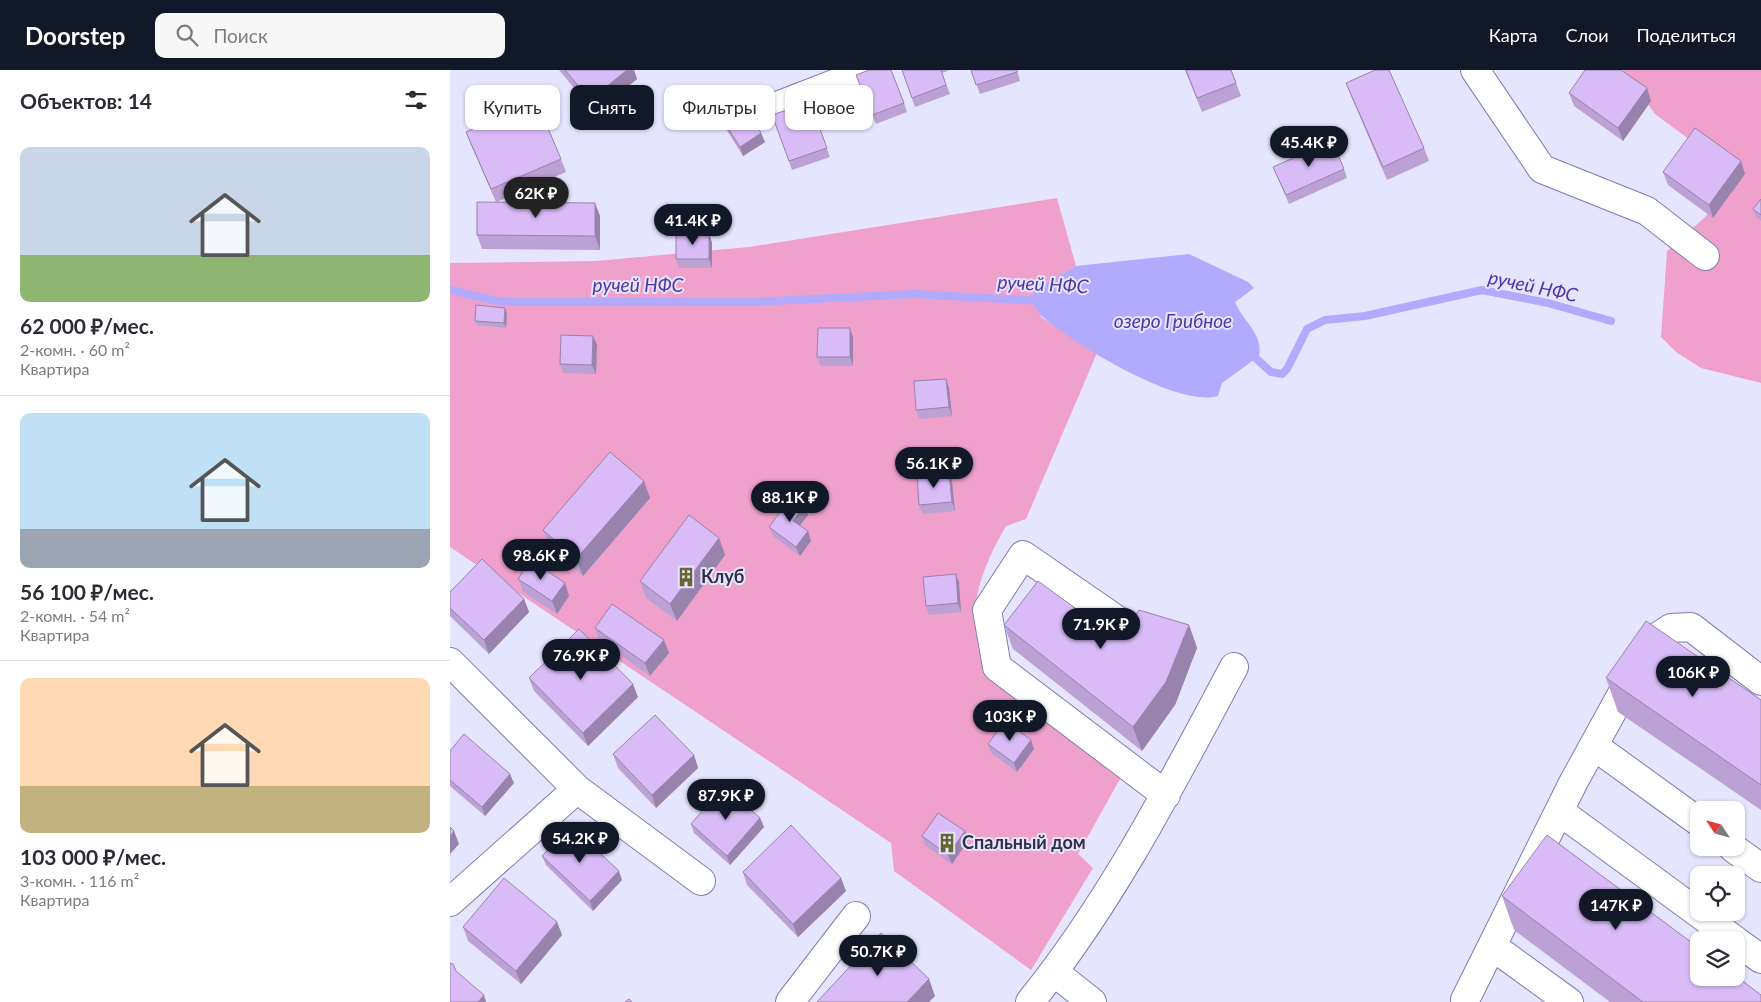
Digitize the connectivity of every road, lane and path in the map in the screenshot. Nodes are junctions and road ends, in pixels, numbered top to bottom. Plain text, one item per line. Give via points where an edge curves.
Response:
1 (870, 70) edge
2 (1474, 70) edge
3 (776, 106) dead end
4 (1705, 256) dead end
5 (1136, 633) edge
6 (450, 662) edge
7 (1234, 667) dead end
8 (1761, 681) edge
9 (1594, 746) junction
10 (577, 788) junction
11 (1166, 795) junction
12 (1559, 811) junction
13 (1690, 815) edge
14 (1745, 856) edge
15 (1761, 868) edge
16 (701, 881) dead end
17 (450, 902) edge
18 (856, 916) dead end
19 (1721, 931) edge
20 (1492, 946) junction
21 (1745, 948) edge
22 (1761, 960) edge
23 (1054, 972) junction
24 (1465, 1001) edge
25 (790, 1002) edge
26 (1030, 1002) edge
27 (1092, 1002) edge
28 (1569, 1002) edge

1 - 3 street
2 - 4 street via 1542,169 1647,211
5 - 11 street via 1023,555 987,610 997,667
6 - 10 street
7 - 11 street
8 - 9 street via 1691,627 1671,628 1652,641
9 - 12 street
9 - 13 street
10 - 16 street
10 - 17 street
11 - 23 street
12 - 19 street
12 - 20 street
14 - 15 street
18 - 25 street
20 - 24 street
20 - 28 street
21 - 22 street
23 - 26 street
23 - 27 street

